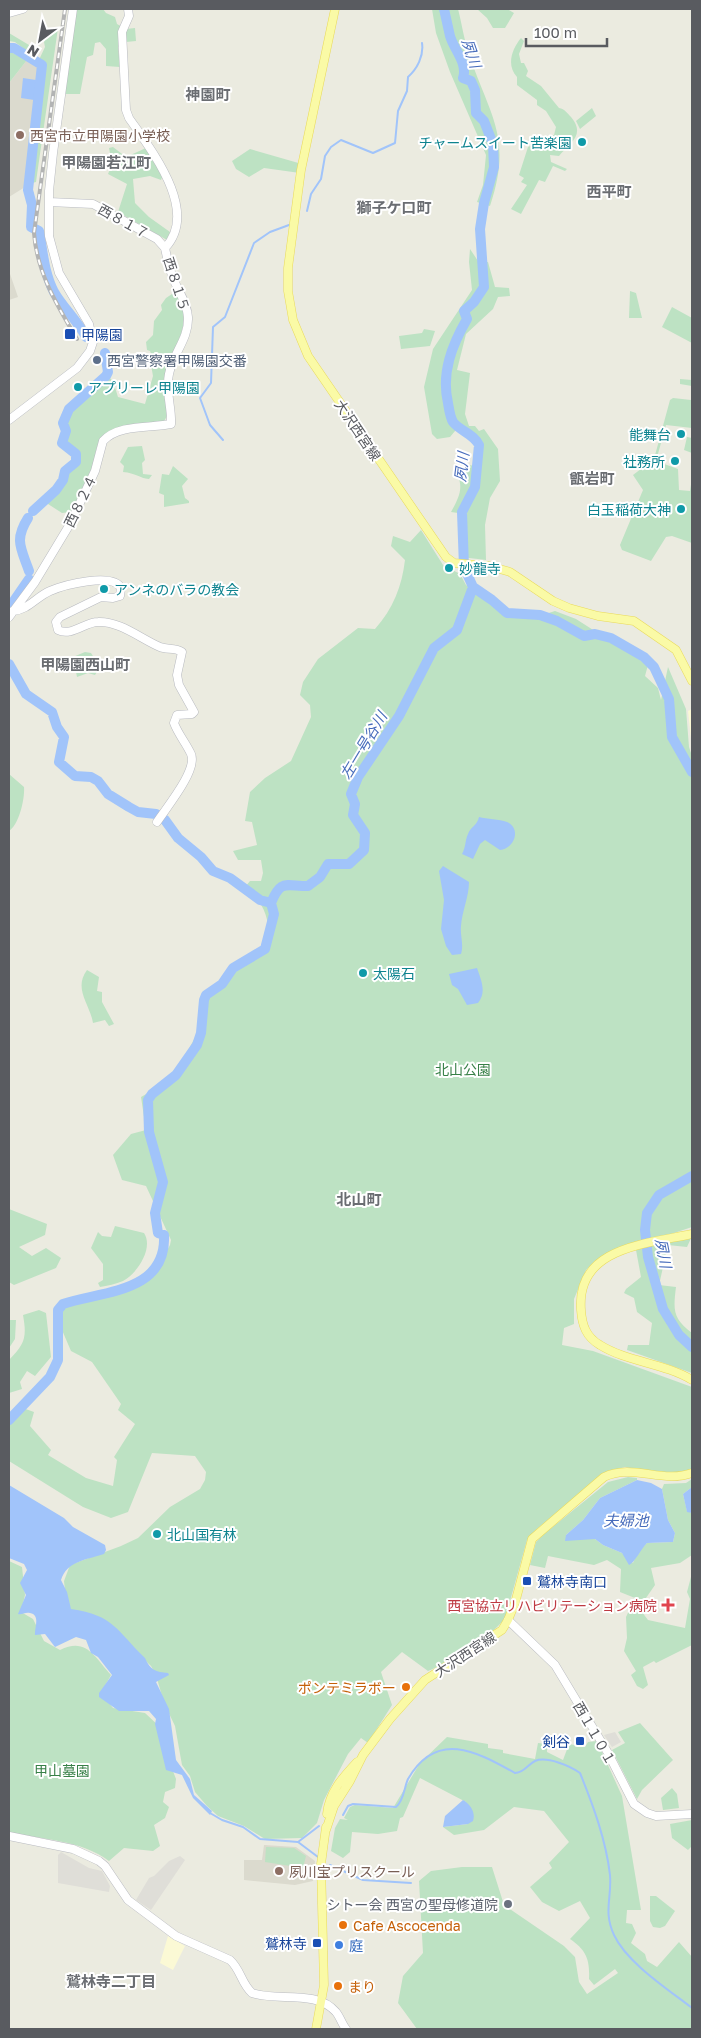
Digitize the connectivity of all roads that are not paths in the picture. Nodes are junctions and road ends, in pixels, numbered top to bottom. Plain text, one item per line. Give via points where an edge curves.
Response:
1 (23, 9) edge
2 (73, 9) edge
3 (128, 9) edge
4 (335, 9) edge
5 (9, 14) edge
6 (50, 202) junction
7 (165, 248) junction
8 (9, 420) edge
9 (171, 424) joint
10 (11, 614) edge
11 (692, 681) edge
12 (159, 818) dead end
13 (692, 1234) edge
14 (692, 1380) edge
15 (692, 1473) edge
16 (508, 1620) junction
17 (692, 1814) edge
18 (9, 1836) edge
19 (322, 2003) junction
20 (316, 2029) edge
21 (346, 2029) edge

1 - 5 street
2 - 6 street
3 - 7 street, 西８１５ via 121,49 126,110 162,165 178,209 175,230
4 - 11 main road, 大沢西宮線 via 301,170 288,268 288,290 294,320 308,356 446,557 457,563 480,564 510,572 569,608 638,624 676,650
6 - 7 street, 西８１７ via 93,204 159,240
6 - 8 street via 49,236 55,261 67,289 89,324 93,342 77,368
7 - 9 street, 西８１５ via 188,315 183,342 173,358 167,382
9 - 10 street, 西８２４ via 134,428 106,438 95,471 70,524
10 - 12 street via 22,611 38,597 60,587 98,580 116,582 121,588 120,596 101,597 60,617 56,622 58,630 66,632 101,622 123,628 163,648 182,652 177,675 194,712 180,714 174,720 192,760 176,797
13 - 14 main road via 612,1254 593,1267 581,1290 583,1326 590,1337 604,1348
15 - 16 main road, 大沢西宮線 via 664,1478 621,1471 604,1477 532,1539
16 - 17 street, 西１１０１ via 555,1664 634,1804 656,1816
16 - 19 main road, 大沢西宮線 via 494,1637 425,1680 339,1782 330,1798 321,1864
18 - 19 street via 73,1849 99,1861 128,1900 176,1936 230,1960 252,1993
19 - 20 main road, 大沢西宮線
19 - 21 street via 336,2012

